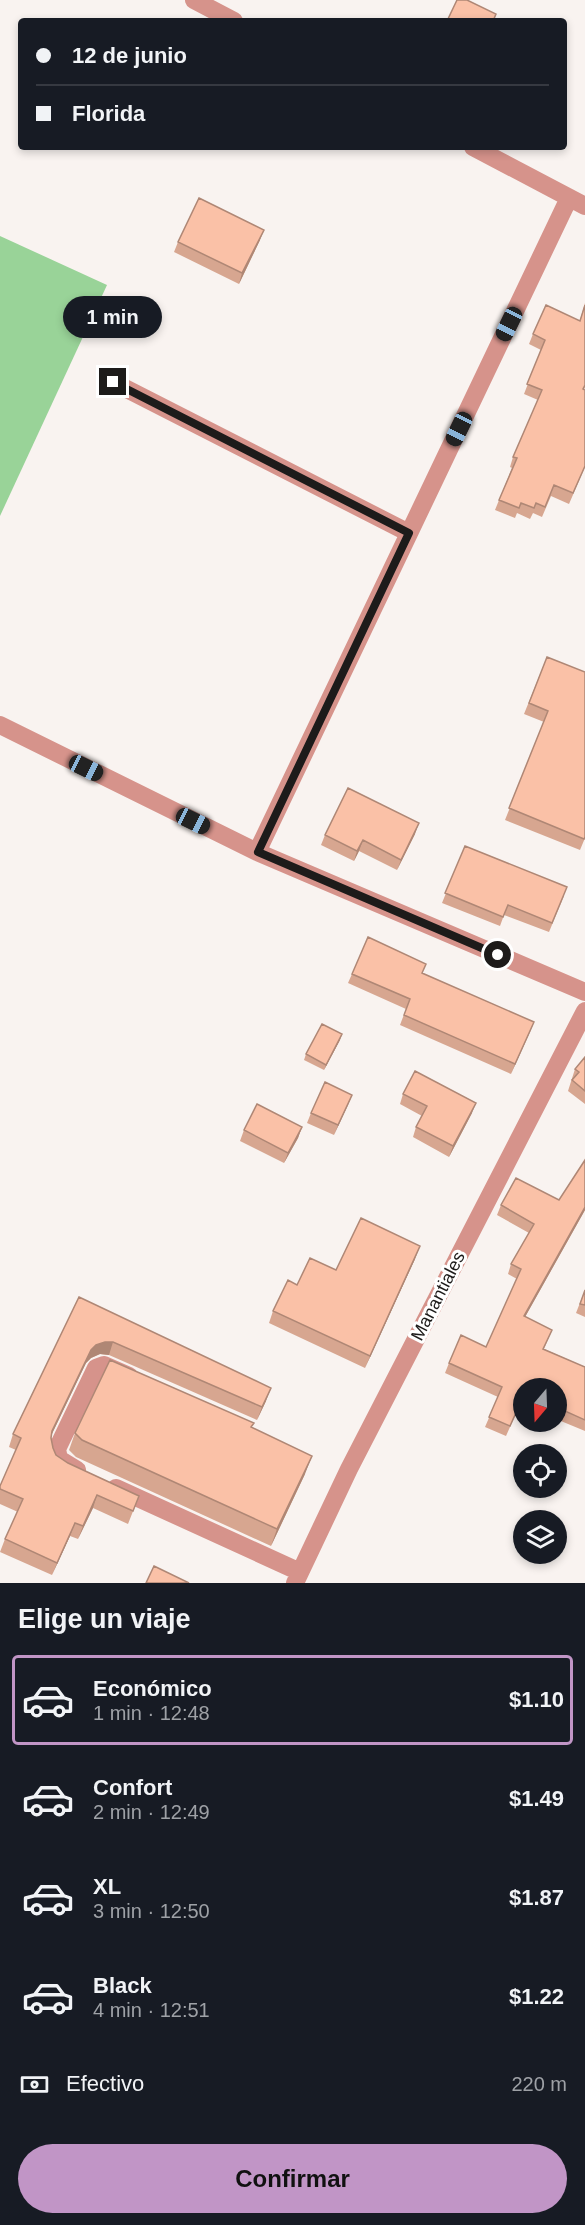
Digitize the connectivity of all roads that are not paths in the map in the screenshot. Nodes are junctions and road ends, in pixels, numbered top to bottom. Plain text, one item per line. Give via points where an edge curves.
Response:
1 (194, 0) edge
2 (228, 18) edge
3 (478, 150) edge
4 (577, 202) edge
5 (113, 382) dead end
6 (409, 533) junction
7 (0, 726) edge
8 (258, 852) junction
9 (585, 993) edge
10 (585, 1011) edge
11 (147, 1384) edge
12 (297, 1577) edge

1 - 2 street
3 - 4 street
4 - 6 street
5 - 6 street
6 - 8 street
7 - 8 street
8 - 9 street
10 - 12 street, Manantiales
11 - 12 street via 104,1365 96,1368 57,1449 59,1459

